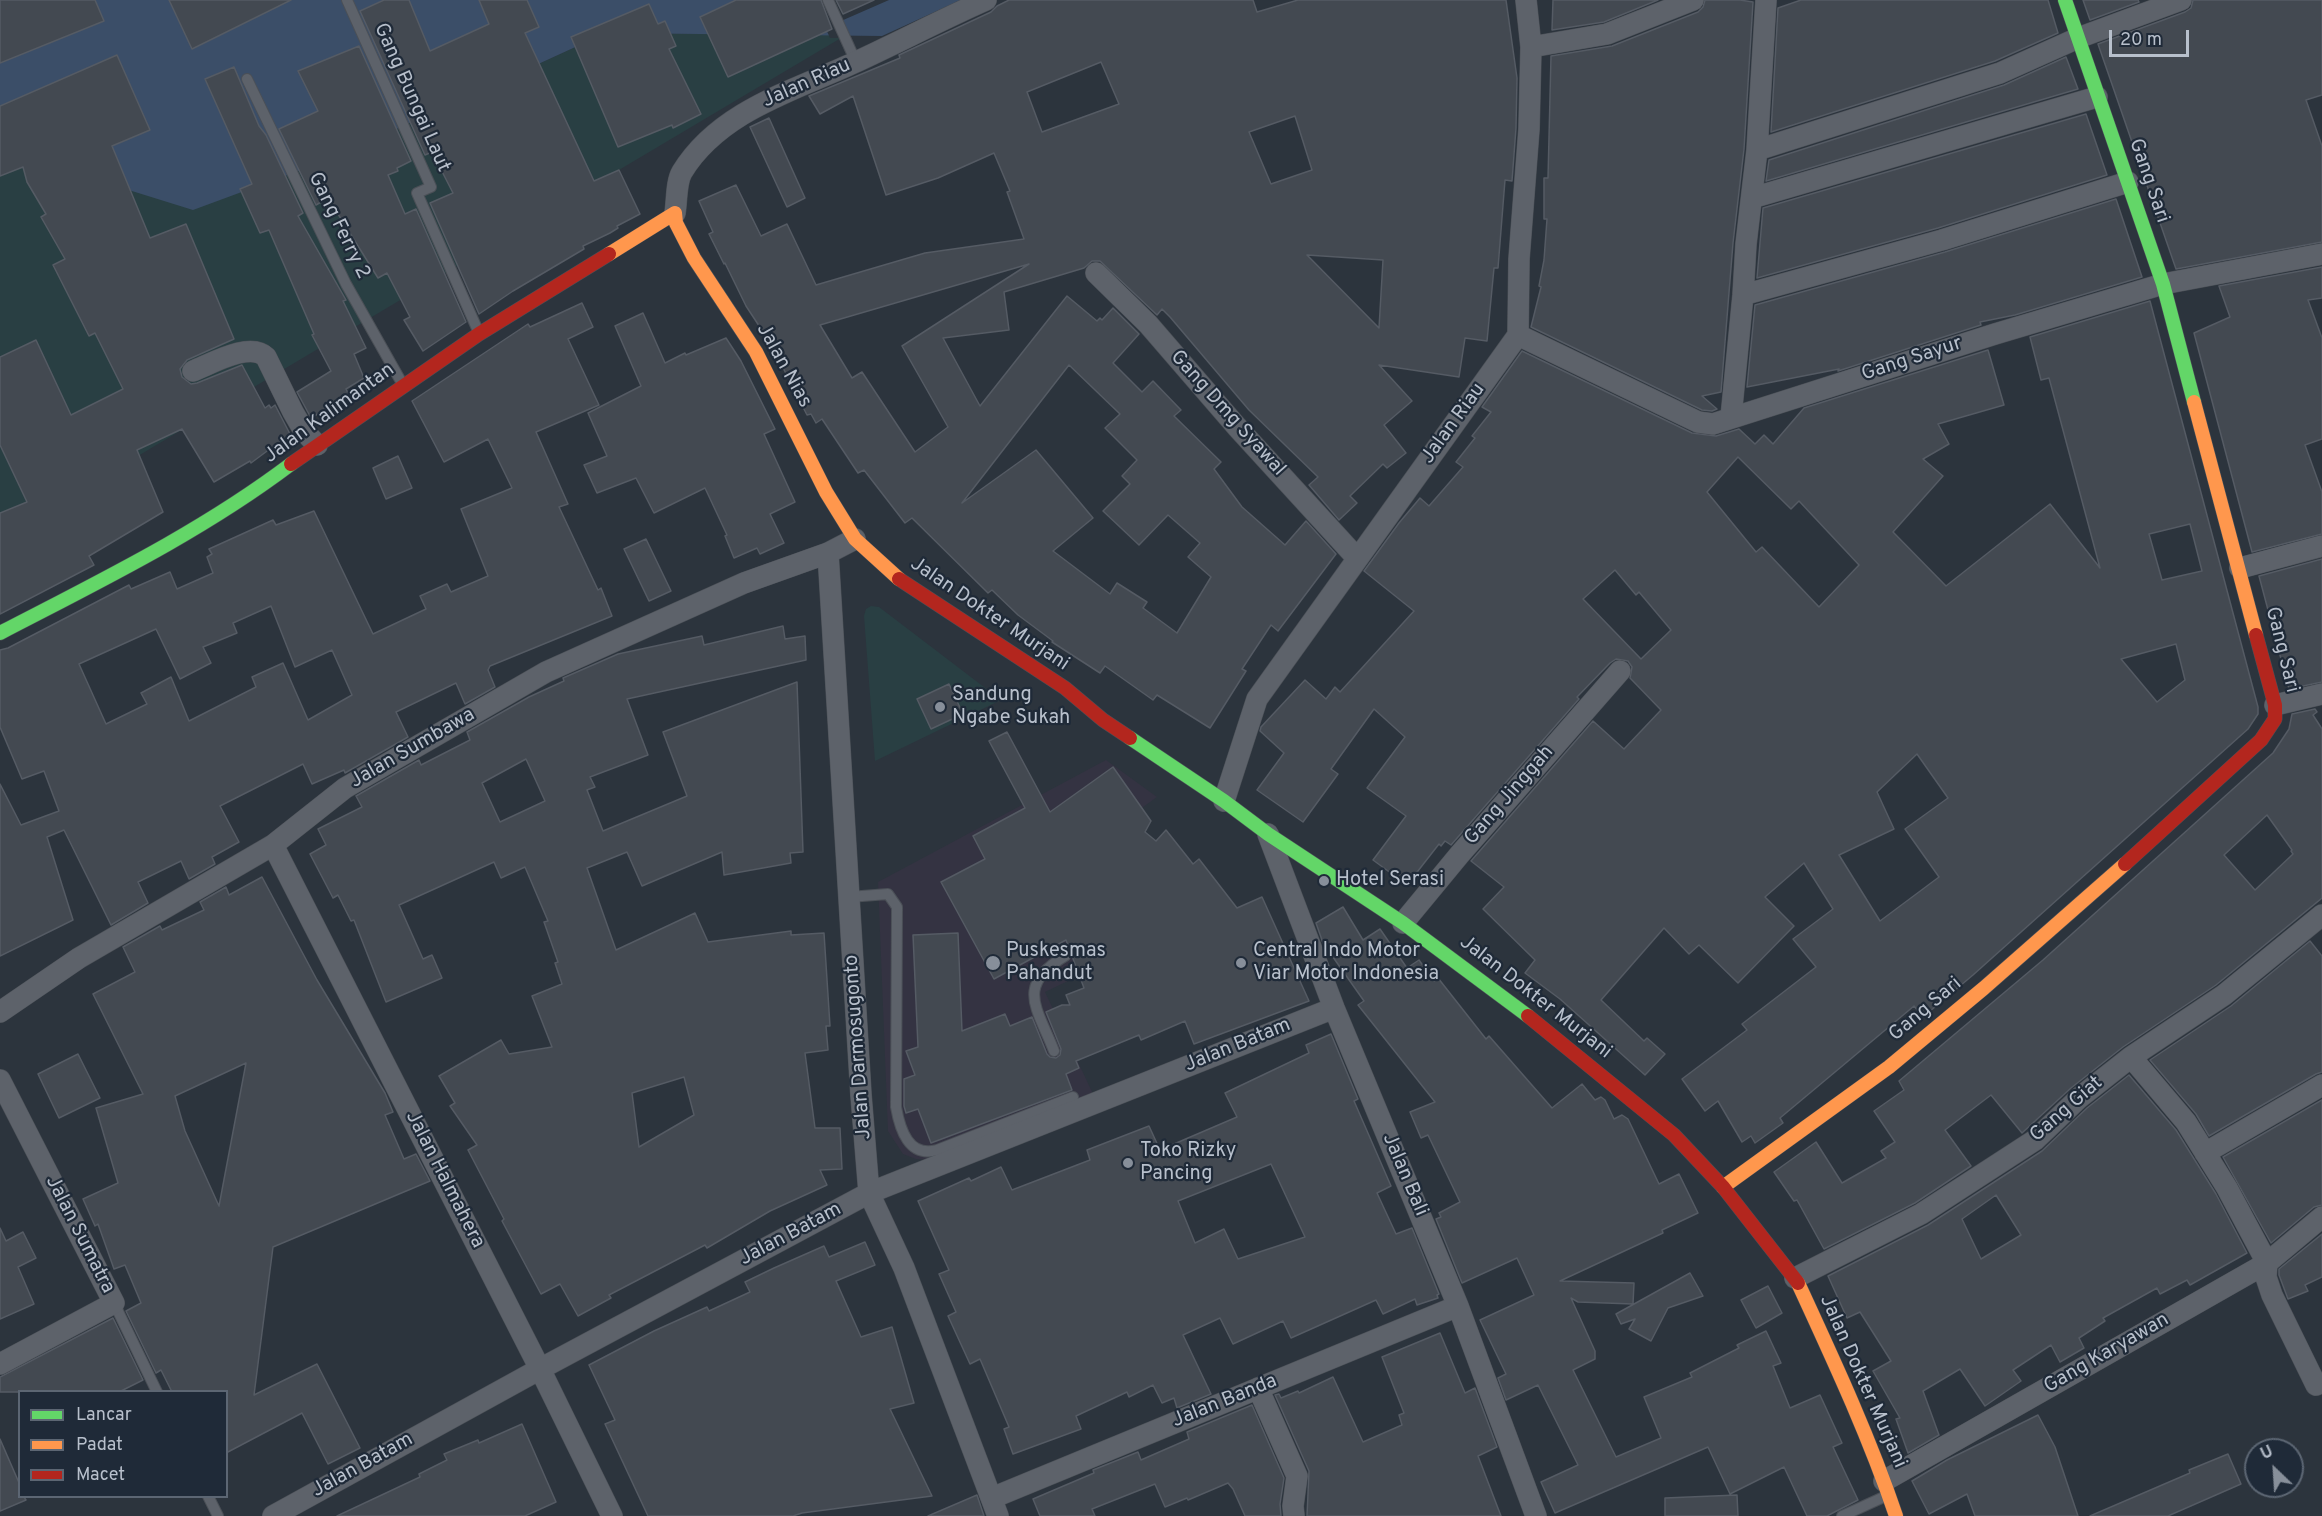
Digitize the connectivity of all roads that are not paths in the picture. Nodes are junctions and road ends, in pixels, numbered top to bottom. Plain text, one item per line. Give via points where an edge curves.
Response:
1 (347, 0) edge
2 (828, 0) edge
3 (986, 0) edge
4 (1527, 0) edge
5 (1693, 0) edge
6 (1766, 0) edge
7 (2065, 0) edge
8 (2181, 0) edge
9 (2078, 38) junction
10 (1531, 47) junction
11 (855, 62) junction
12 (247, 79) dead end
13 (2097, 97) junction
14 (1757, 150) junction
15 (2128, 182) junction
16 (1752, 198) junction
17 (675, 213) junction
18 (2322, 254) edge
19 (1096, 273) dead end
20 (2163, 284) junction
21 (1743, 294) junction
22 (479, 334) junction
23 (1518, 335) junction
24 (193, 371) dead end
25 (403, 385) junction
26 (1731, 417) junction
27 (317, 445) junction
28 (855, 539) junction
29 (2322, 546) edge
30 (828, 553) junction
31 (1356, 557) junction
32 (2240, 568) junction
33 (0, 633) edge
34 (1620, 672) dead end
35 (2322, 694) edge
36 (2275, 705) junction
37 (1224, 801) junction
38 (1268, 834) junction
39 (273, 845) junction
40 (849, 897) junction
41 (2322, 915) edge
42 (1403, 923) junction
43 (1065, 956) dead end
44 (1334, 1008) junction
45 (0, 1012) edge
46 (1054, 1051) dead end
47 (2131, 1057) junction
48 (0, 1080) edge
49 (2322, 1085) edge
50 (1074, 1100) junction
51 (2205, 1153) junction
52 (1723, 1187) junction
53 (869, 1193) junction
54 (2322, 1217) edge
55 (2267, 1263) junction
56 (1795, 1278) junction
57 (114, 1304) junction
58 (1458, 1306) junction
59 (0, 1364) edge
60 (540, 1369) junction
61 (2316, 1385) dead end
62 (1258, 1388) junction
63 (156, 1390) edge
64 (1887, 1488) junction
65 (209, 1498) edge
66 (995, 1507) edge
67 (218, 1516) edge
68 (273, 1516) edge
69 (612, 1516) edge
70 (1294, 1516) edge
71 (1536, 1516) edge
72 (1842, 1516) edge
73 (1896, 1516) edge

1 - 22 lane, Gang Bungai Laut via 431,187 417,193
2 - 11 lane
3 - 11 street, Jalan Riau
4 - 10 street
5 - 10 street via 1607,34
6 - 14 street
7 - 9 street, Gang Sari
8 - 9 street
9 - 13 street, Gang Sari
9 - 14 street via 2000,73
10 - 23 street
11 - 17 street, Jalan Riau via 762,103 718,132 680,175
12 - 25 lane, Gang Ferry 2 via 346,284
13 - 15 street, Gang Sari
13 - 16 street
14 - 16 street
15 - 20 street, Gang Sari
15 - 21 street via 1942,240
16 - 21 street
17 - 22 street, Jalan Kalimantan
17 - 28 street, Jalan Nias via 694,258 756,352 826,492
18 - 20 street, Gang Sayur
19 - 31 street, Gang Dmg Syawal via 1148,324
20 - 26 street, Gang Sayur
20 - 32 street, Gang Sari
21 - 26 street
22 - 25 street, Jalan Kalimantan
23 - 26 street, Gang Sayur via 1698,422 1713,424
23 - 31 street, Jalan Riau
24 - 27 street via 244,351 262,352 304,431
25 - 27 street, Jalan Kalimantan
27 - 33 street, Jalan Kalimantan via 252,494 145,558
28 - 30 street, Jalan Sumbawa
28 - 37 street, Jalan Dokter Murjani via 894,576 1065,688 1102,720
29 - 32 street
30 - 39 street, Jalan Sumbawa via 744,583 546,672 345,788
30 - 40 street, Jalan Darmosugonto
31 - 37 street, Jalan Riau via 1257,699
32 - 36 street, Gang Sari
34 - 42 street, Gang Jinggah
35 - 36 street
36 - 52 street, Gang Sari via 2275,719 2261,740 2072,912 1890,1066
37 - 38 street, Jalan Dokter Murjani
38 - 42 street, Jalan Dokter Murjani
38 - 44 street, Jalan Bali
39 - 45 street, Jalan Sumbawa via 79,958
39 - 60 street, Jalan Halmahera
40 - 50 lane via 888,894 897,907 896,1107 909,1142 917,1151 937,1150
40 - 53 street, Jalan Darmosugonto
41 - 47 street, Gang Giat via 2224,995
42 - 52 street, Jalan Dokter Murjani via 1591,1066 1674,1135
43 - 46 lane via 1048,966 1033,989 1033,999
44 - 50 street, Jalan Batam
44 - 58 street, Jalan Bali
47 - 51 street via 2186,1122
47 - 56 street, Gang Giat via 2035,1140 1921,1214
48 - 57 street, Jalan Sumatra
49 - 51 street
50 - 53 street, Jalan Batam
51 - 55 street
52 - 56 street, Jalan Dokter Murjani
53 - 60 street, Jalan Batam
53 - 66 street, Jalan Darmosugonto via 904,1268
54 - 55 street, Gang Karyawan
55 - 61 street via 2266,1277 2272,1295
55 - 64 street, Gang Karyawan
56 - 64 street, Jalan Dokter Murjani
57 - 59 street
57 - 63 lane, Jalan Sumatra
58 - 62 street, Jalan Banda
58 - 71 street, Jalan Bali
60 - 68 street, Jalan Batam
60 - 69 street, Jalan Halmahera
62 - 66 street, Jalan Banda
62 - 70 street via 1298,1476
64 - 72 lane
64 - 73 street, Jalan Dokter Murjani
65 - 67 lane

